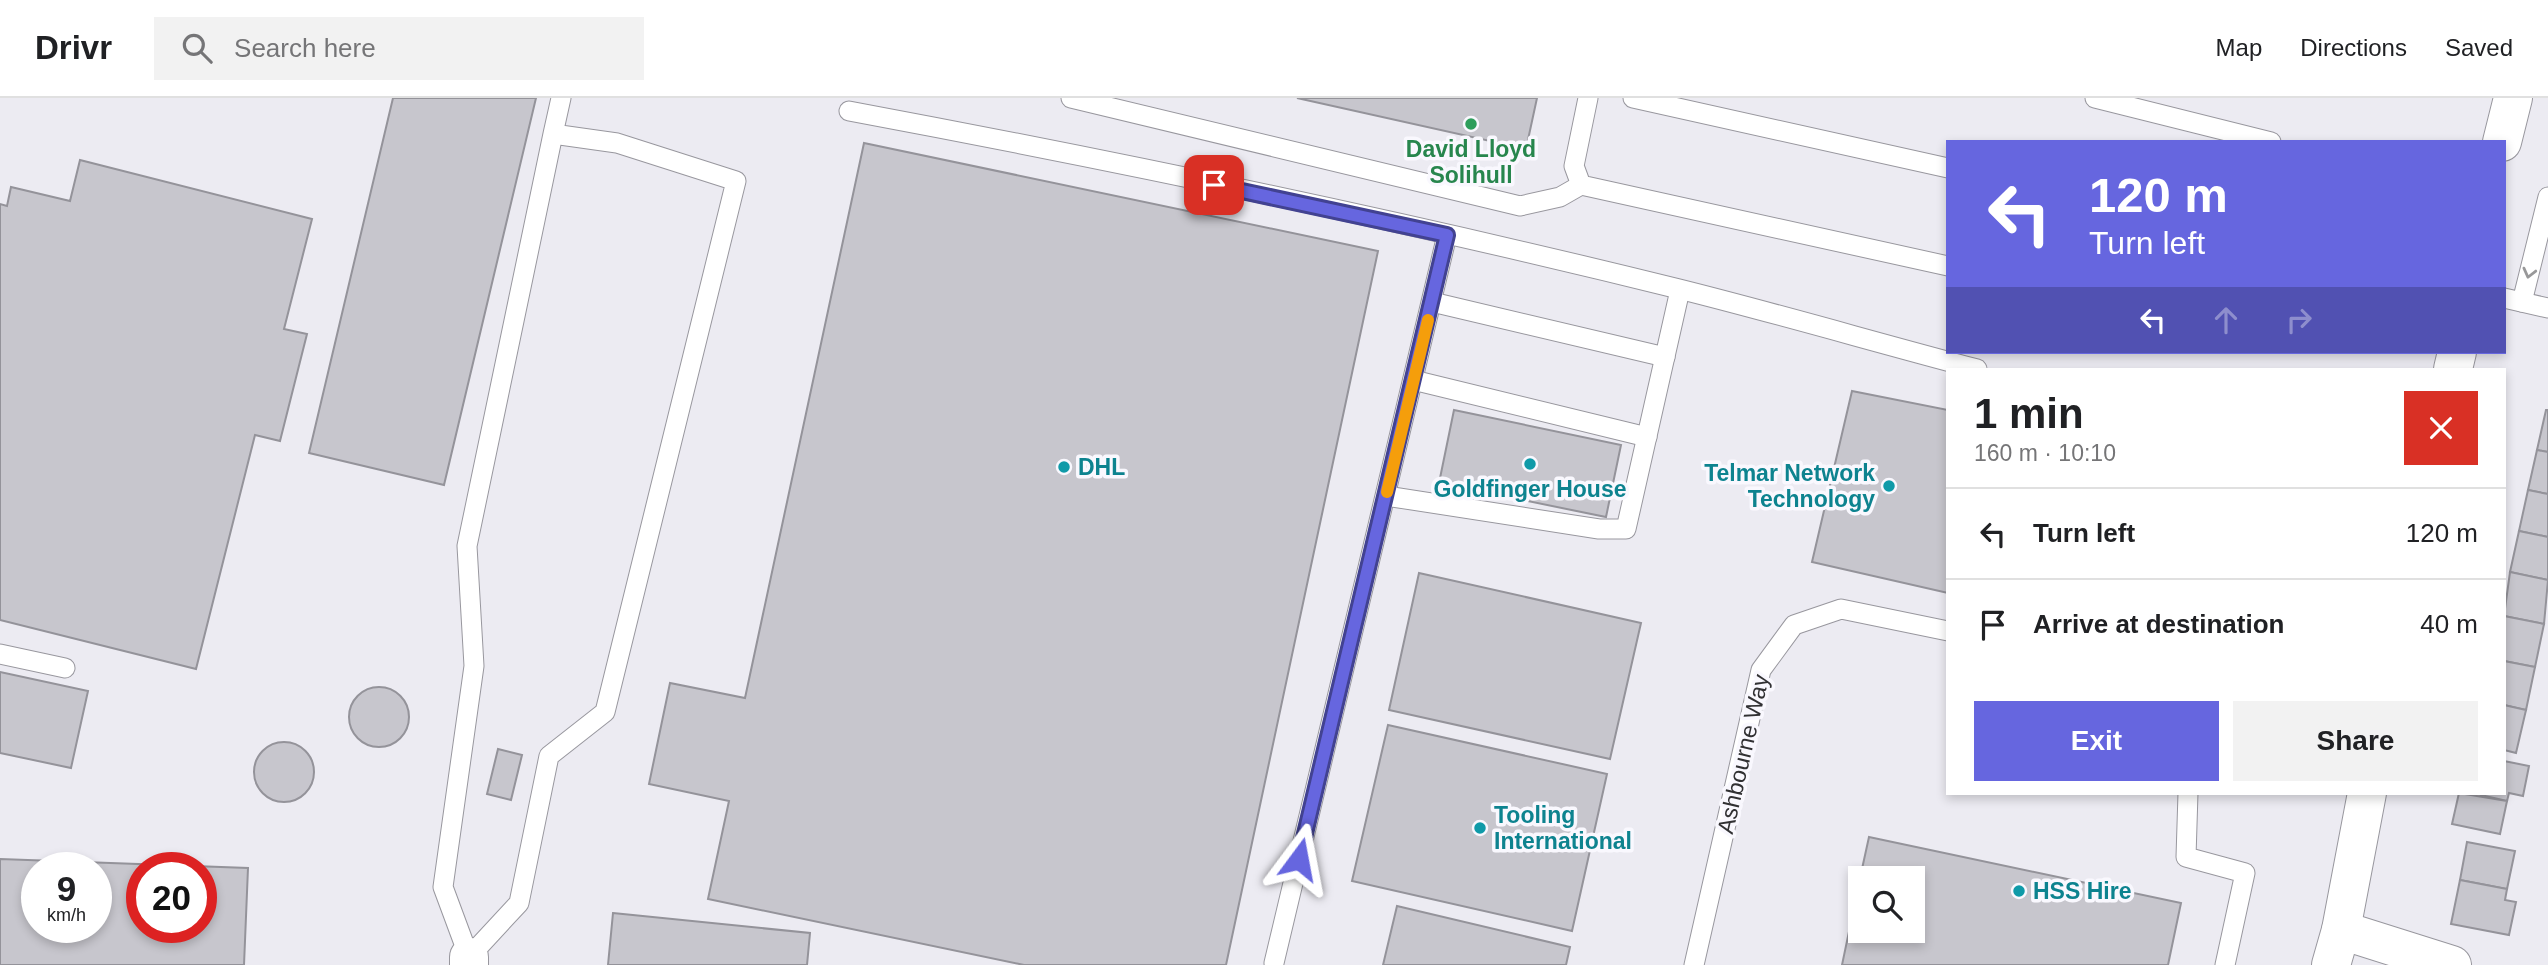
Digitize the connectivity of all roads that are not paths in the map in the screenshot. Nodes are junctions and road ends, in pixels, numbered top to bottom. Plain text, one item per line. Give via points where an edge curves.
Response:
1 (561, 98) edge
2 (1071, 98) edge
3 (1588, 98) edge
4 (1633, 98) edge
5 (2095, 98) edge
6 (2512, 98) edge
7 (849, 111) dead end
8 (553, 134) junction
9 (2263, 140) edge
10 (2502, 140) edge
11 (1946, 168) edge
12 (1581, 185) junction
13 (2548, 197) edge
14 (1447, 235) junction
15 (1946, 267) edge
16 (1680, 290) junction
17 (2513, 300) edge
18 (1432, 302) junction
19 (2548, 307) edge
20 (1665, 357) junction
21 (1973, 368) edge
22 (1413, 380) junction
23 (1647, 436) junction
24 (1386, 496) junction
25 (1946, 631) edge
26 (0, 654) edge
27 (65, 668) dead end
28 (2188, 795) edge
29 (2367, 795) edge
30 (2336, 948) edge
31 (469, 961) edge
32 (1274, 963) dead end
33 (1694, 965) edge
34 (2225, 965) edge
35 (2452, 965) edge

1 - 8 lane
2 - 12 lane via 1520,206 1560,197
3 - 12 lane via 1574,166
4 - 11 lane
5 - 9 lane
6 - 10 street
7 - 14 lane via 1032,145
8 - 31 lane via 467,546 474,666 443,887
8 - 31 lane via 617,143 736,181 605,712 549,756 519,903
12 - 15 lane
13 -> 17 lane
14 - 16 lane
14 - 18 lane
16 - 20 lane
16 - 21 lane
17 - 19 lane
18 - 20 lane
18 - 22 lane
20 - 23 lane
22 - 23 lane
22 - 24 lane
23 - 24 lane via 1626,528 1600,529
24 - 32 lane
25 - 33 lane, Ashbourne Way via 1840,608 1794,625 1777,643 1761,670
26 - 27 lane
28 - 34 lane via 2186,857 2245,873
29 - 30 street
30 - 35 street

